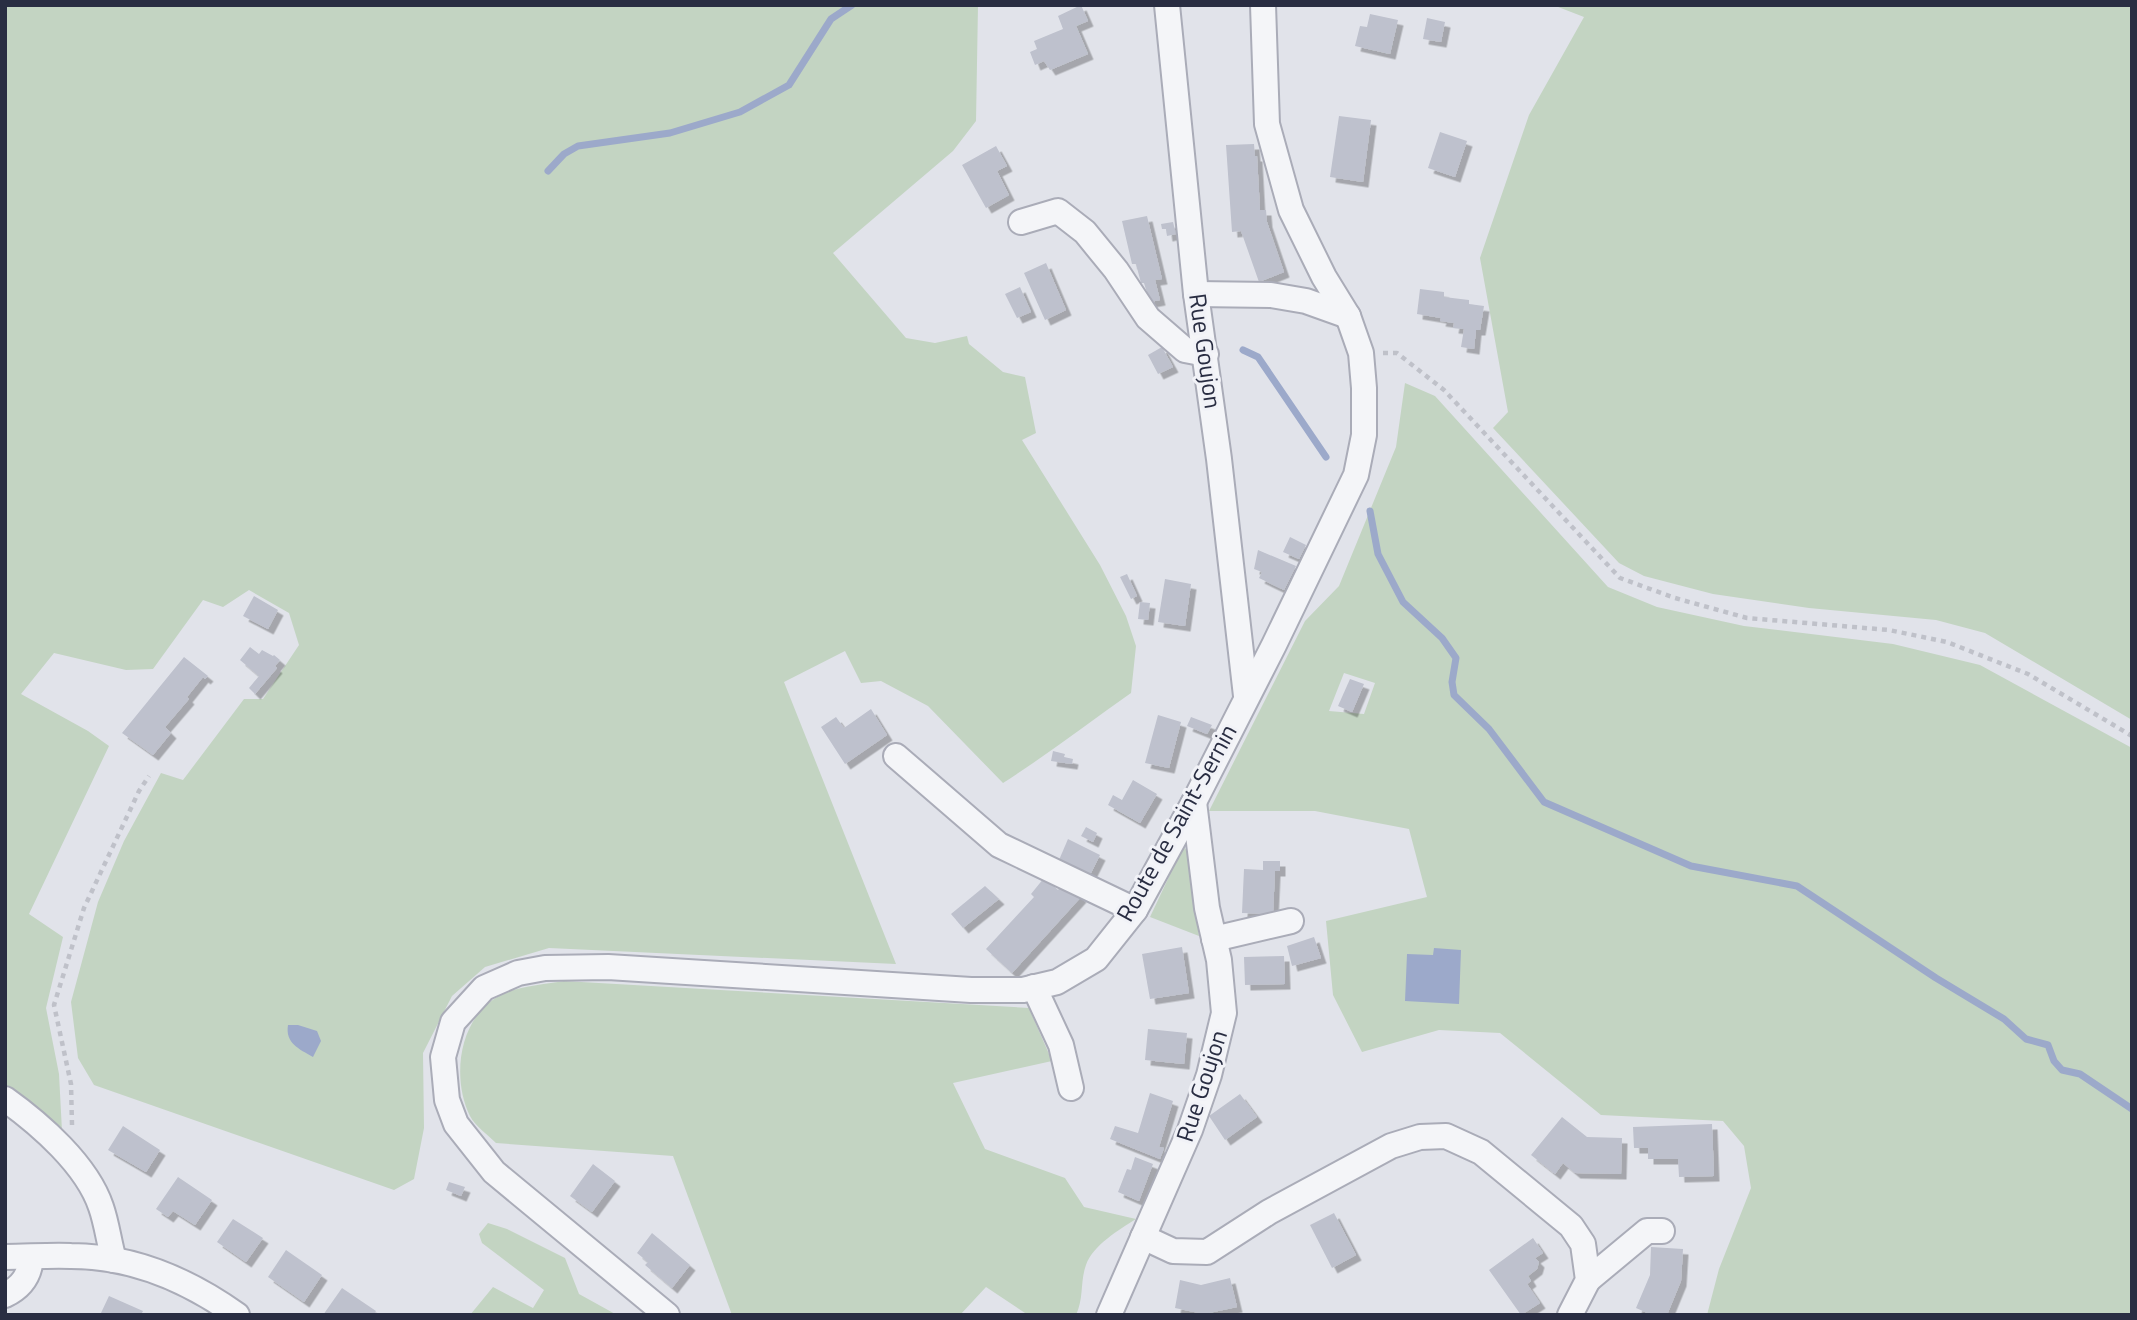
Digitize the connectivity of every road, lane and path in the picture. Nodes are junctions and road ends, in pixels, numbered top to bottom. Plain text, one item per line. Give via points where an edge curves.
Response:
1 (1167, 5) edge
2 (1263, 5) edge
3 (1021, 222) dead end
4 (1196, 294) junction
5 (1348, 316) junction
6 (1361, 353) junction
7 (1206, 354) junction
8 (1246, 696) junction
9 (2132, 737) edge
10 (896, 756) dead end
11 (149, 776) dead end
12 (1194, 802) junction
13 (1135, 910) junction
14 (1291, 921) dead end
15 (1214, 939) junction
16 (1034, 988) junction
17 (1071, 1088) dead end
18 (5, 1099) edge
19 (72, 1160) junction
20 (1662, 1231) dead end
21 (1143, 1237) junction
22 (5, 1257) edge
23 (31, 1257) junction
24 (114, 1260) junction
25 (1588, 1280) junction
26 (5, 1295) edge
27 (237, 1315) edge
28 (667, 1315) edge
29 (1109, 1315) edge
30 (1570, 1315) edge

1 - 4 street, Rue Goujon
2 - 5 street, Route de Saint-Sernin via 1267,124 1291,210
3 - 7 street via 1058,211 1085,232 1148,318 1185,350
4 - 5 street via 1270,295 1306,301
4 - 7 street, Rue Goujon
5 - 6 street, Route de Saint-Sernin
6 - 8 street, Route de Saint-Sernin via 1364,435 1356,475
6 - 9 path via 1397,353 1444,390 1620,578 1747,618 1889,630 1947,642 2028,674
7 - 8 street, Rue Goujon
8 - 12 street, Route de Saint-Sernin
10 - 13 street via 999,845
11 - 19 path via 85,908 54,1005 71,1084
12 - 13 street, Route de Saint-Sernin
12 - 15 street, Rue Goujon
13 - 16 street, Route de Saint-Sernin via 1096,959 1058,982
14 - 15 street
15 - 21 street, Rue Goujon via 1224,1013 1209,1076
16 - 17 street via 1061,1045
16 - 28 street, Route de Saint-Sernin via 971,990 608,967 518,972 484,988 453,1022 443,1057 447,1100 456,1124 494,1172
18 - 19 street via 47,1132
19 - 24 street via 100,1205
20 - 25 street via 1647,1231
21 - 25 street via 1172,1251 1207,1251 1391,1146 1420,1137 1446,1136 1481,1152 1571,1226 1583,1244
21 - 29 street, Rue Goujon
22 - 23 street
23 - 24 street via 73,1255
23 - 26 street via 27,1276
24 - 27 street via 181,1280
25 - 30 street

